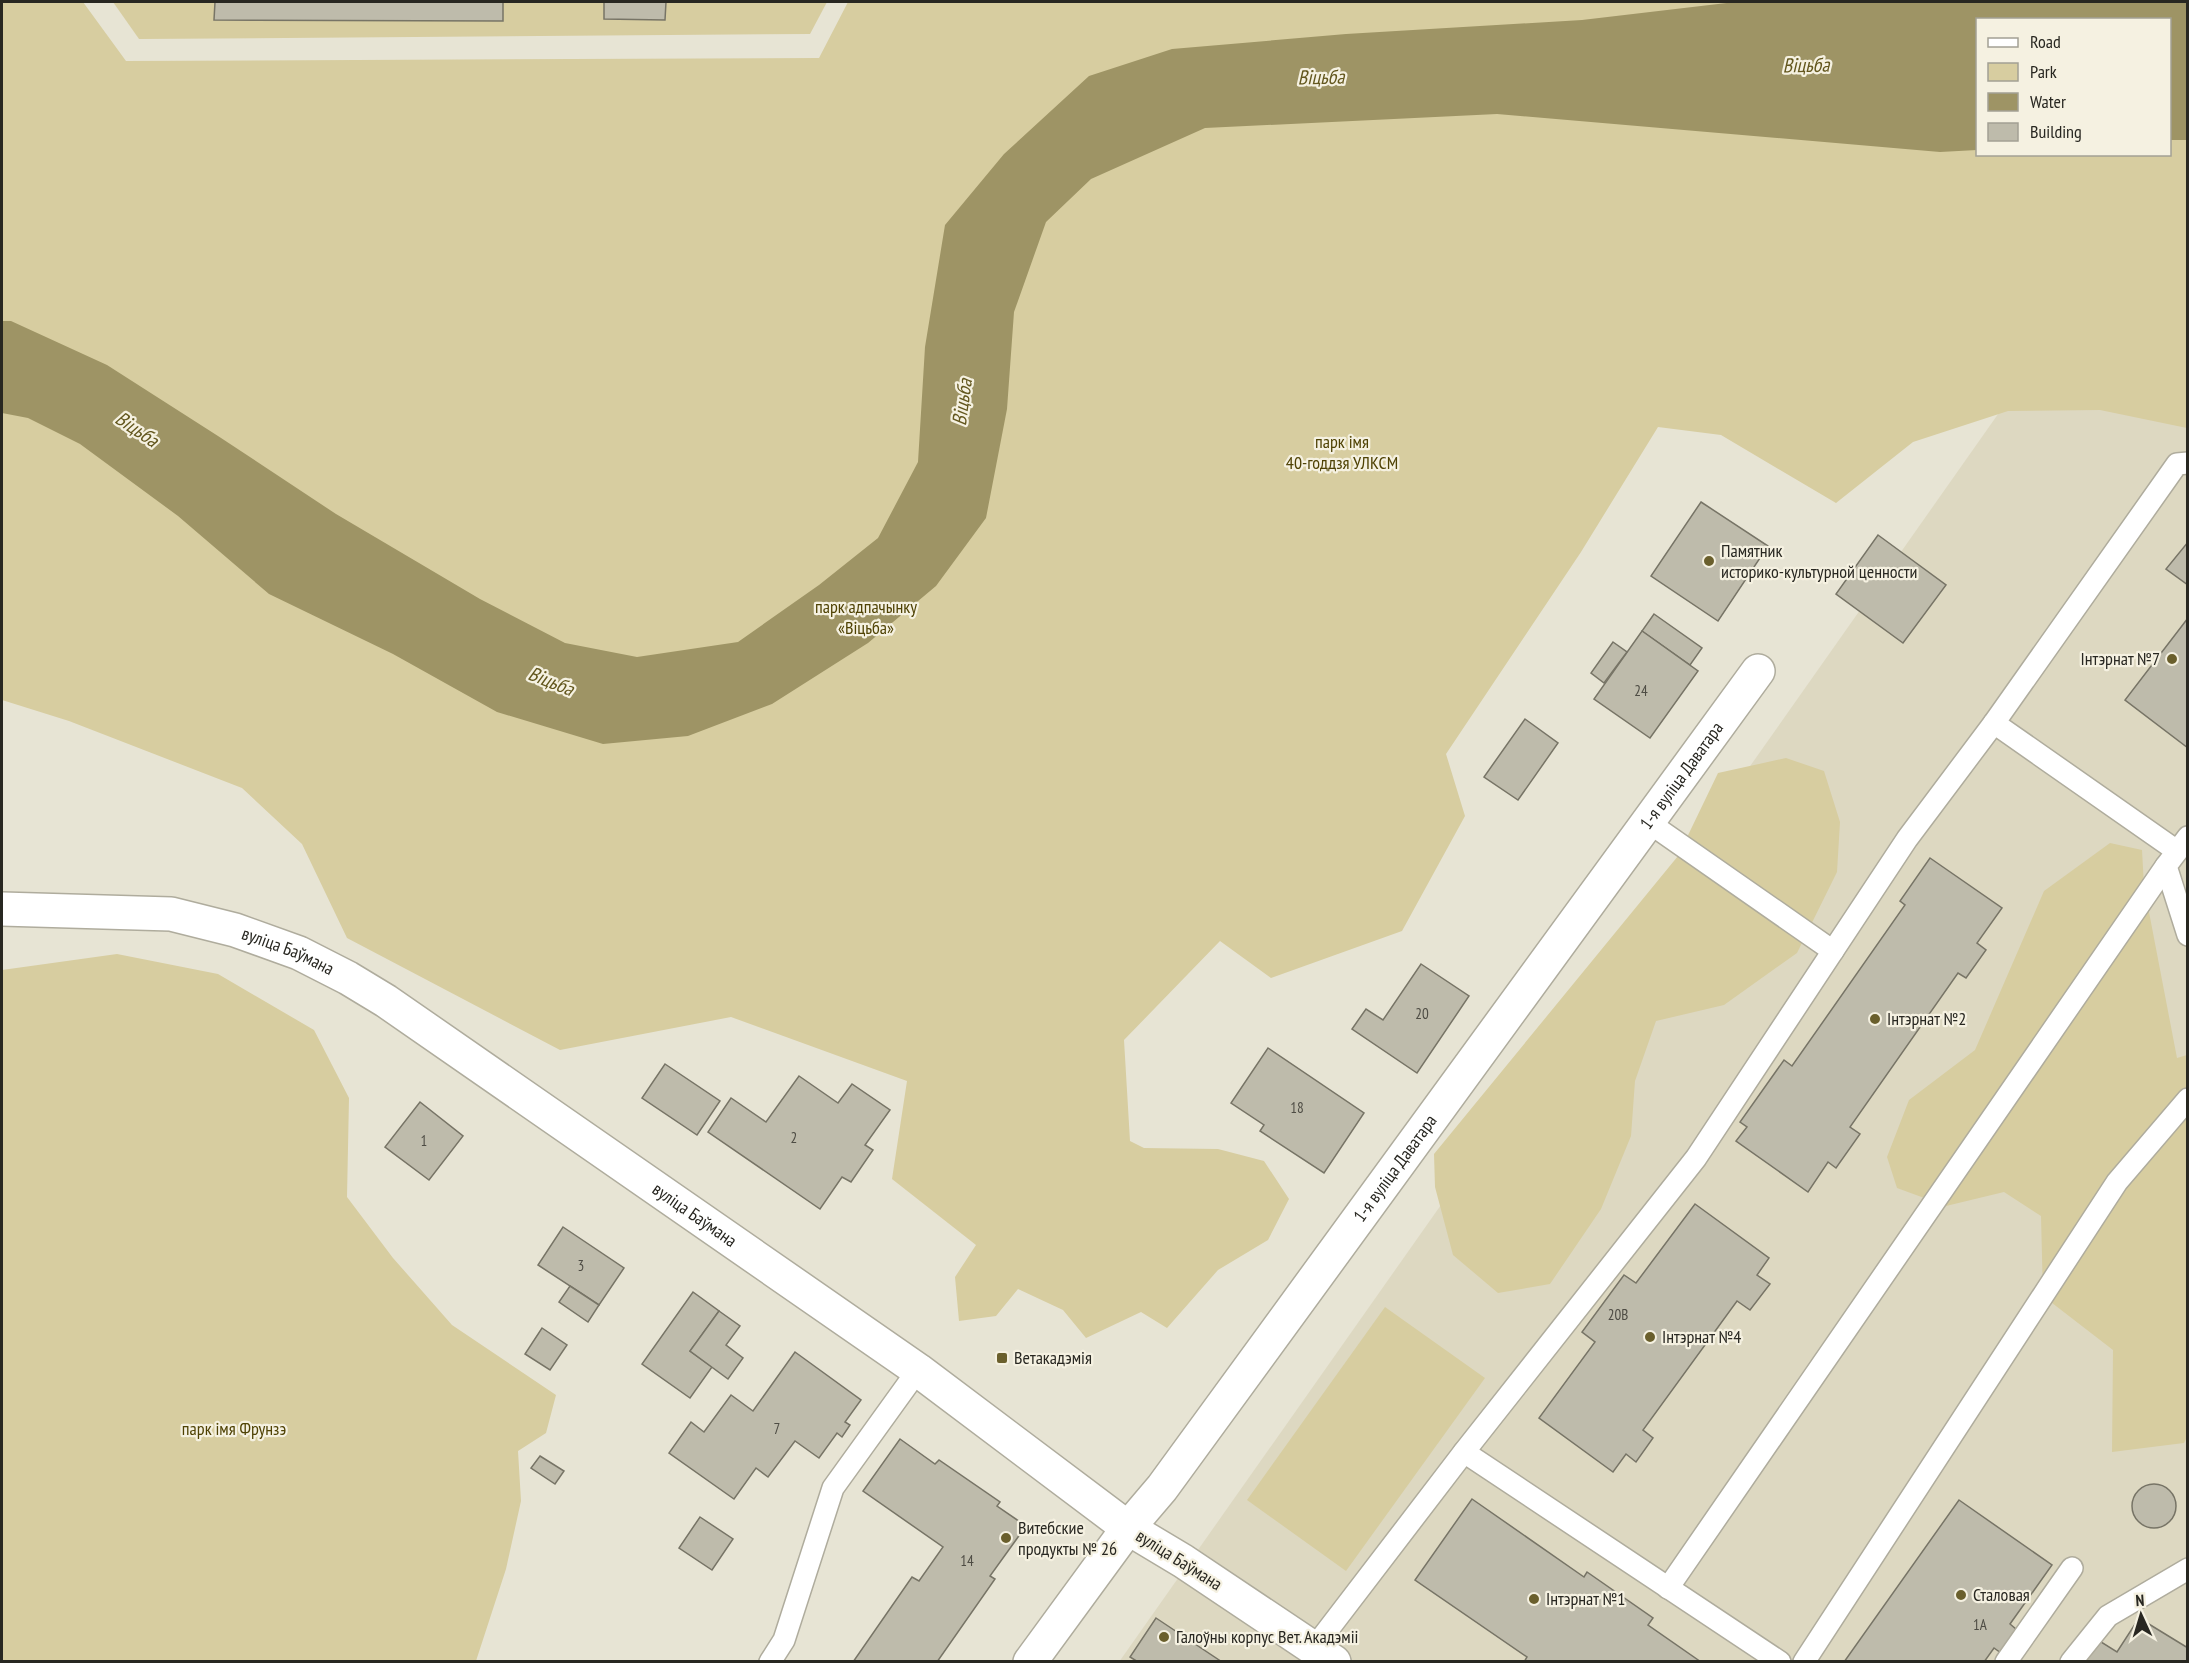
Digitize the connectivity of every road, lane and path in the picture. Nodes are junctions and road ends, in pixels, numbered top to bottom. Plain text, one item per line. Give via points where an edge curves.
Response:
1 (2187, 463) edge
2 (1758, 672) dead end
3 (1994, 723) junction
4 (1648, 822) junction
5 (2177, 851) edge
6 (2, 909) edge
7 (2187, 935) edge
8 (1833, 951) junction
9 (2187, 1099) edge
10 (918, 1370) junction
11 (1464, 1452) junction
12 (1128, 1528) junction
13 (2072, 1568) dead end
14 (2187, 1569) edge
15 (1668, 1588) junction
16 (1324, 1655) edge
17 (770, 1662) edge
18 (1030, 1662) edge
19 (1780, 1662) edge
20 (1804, 1662) edge
21 (2006, 1662) edge
22 (2071, 1662) edge

1 - 3 lane via 2177,464
2 - 4 street, 1-я вуліца Даватара
3 - 5 lane
3 - 8 lane via 1907,839
4 - 8 lane
4 - 12 street, 1-я вуліца Даватара via 1162,1488
5 - 7 lane
5 - 15 lane
6 - 10 street, вуліца Баўмана via 171,914 235,930 299,953 386,1001
8 - 11 lane via 1696,1158
9 - 20 lane via 2116,1182
10 - 12 street, вуліца Баўмана
10 - 17 lane via 833,1488 784,1640
11 - 15 lane
11 - 16 lane
12 - 16 street, вуліца Баўмана
12 - 18 street, 1-я вуліца Даватара
13 - 21 lane
14 - 22 lane via 2108,1616
15 - 19 lane

